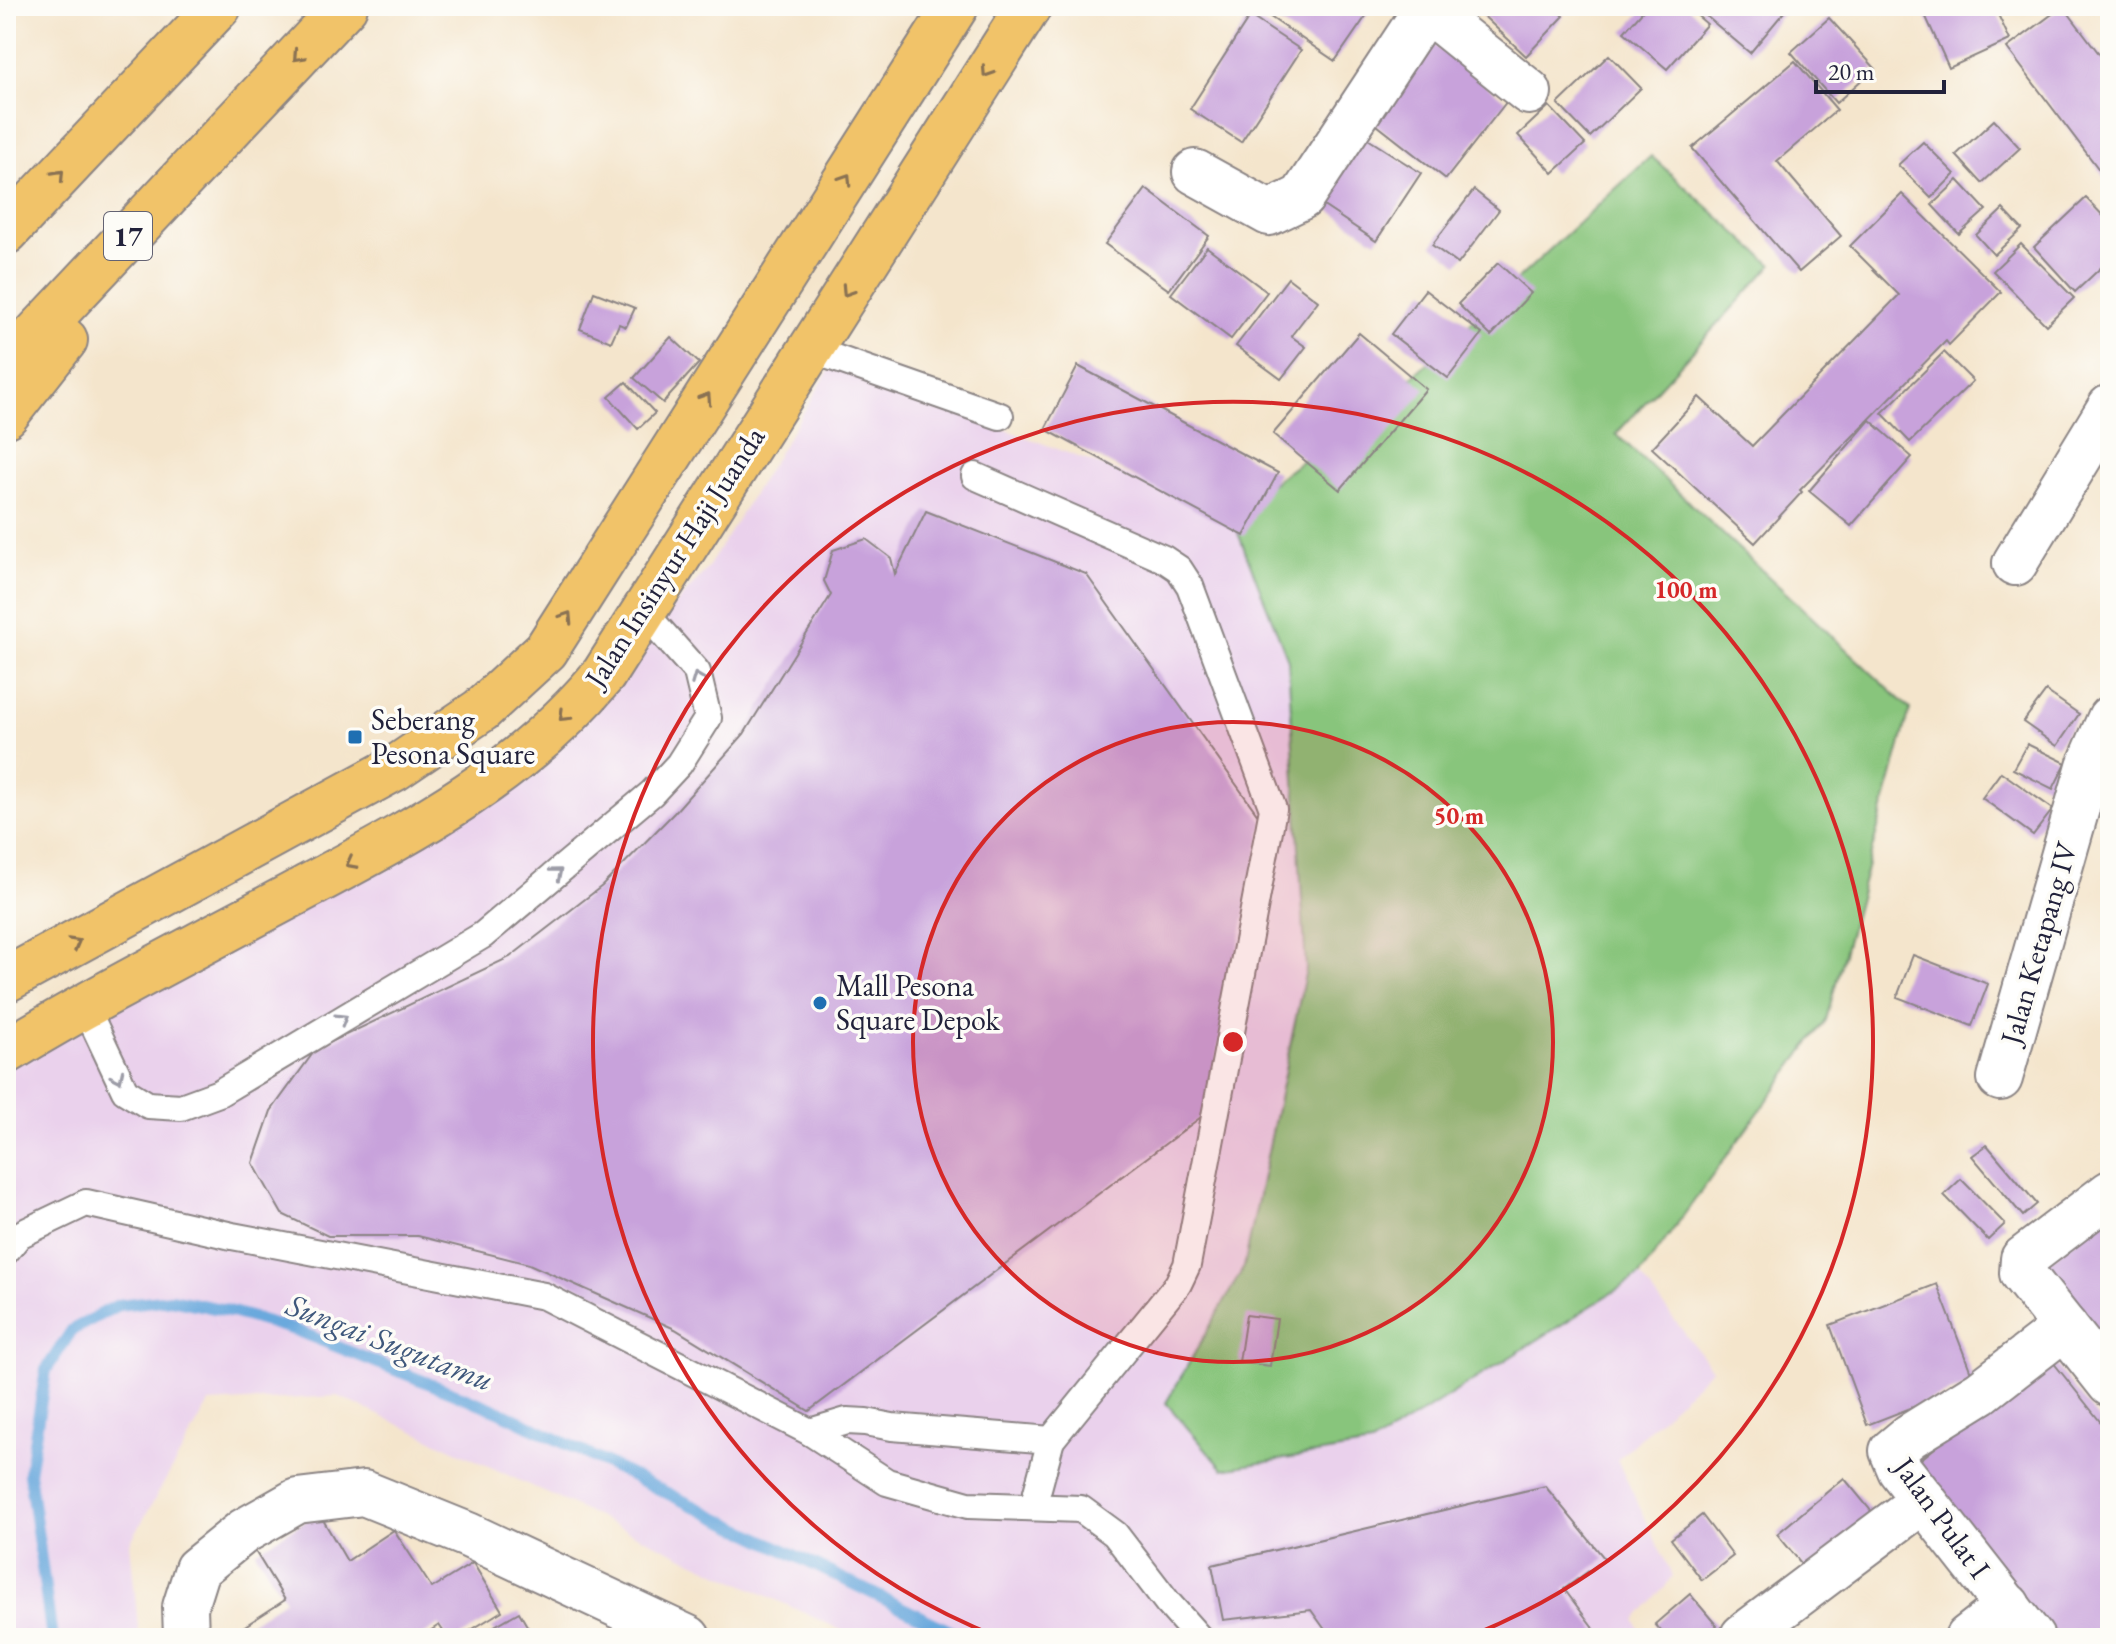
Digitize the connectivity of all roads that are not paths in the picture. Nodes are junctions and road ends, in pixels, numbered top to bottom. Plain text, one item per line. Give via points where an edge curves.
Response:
1 (219, 6) edge
2 (345, 6) edge
3 (956, 6) edge
4 (1029, 6) edge
5 (1427, 7) edge
6 (1529, 92) dead end
7 (250, 106) junction
8 (1195, 172) dead end
9 (6, 232) edge
10 (809, 349) junction
11 (6, 366) edge
12 (2110, 407) edge
13 (6, 415) edge
14 (1000, 416) dead end
15 (975, 476) dead end
16 (2015, 563) dead end
17 (643, 611) junction
18 (2110, 718) edge
19 (6, 980) edge
20 (85, 1006) junction
21 (6, 1052) edge
22 (2000, 1078) dead end
23 (2110, 1193) edge
24 (10, 1235) edge
25 (2065, 1327) junction
26 (2110, 1384) edge
27 (810, 1432) junction
28 (1051, 1440) junction
29 (1924, 1500) junction
30 (1033, 1507) junction
31 (2020, 1622) edge
32 (1743, 1636) dead end
33 (186, 1638) edge
34 (685, 1638) edge
35 (1199, 1638) edge
36 (1967, 1638) edge

9 -> 1 highway
2 -> 7 highway, 17
19 -> 3 highway, Jalan Insinyur Haji Juanda via 394,769 481,710 546,650
4 -> 10 highway, Jalan Insinyur Haji Juanda
5 - 6 street
5 - 8 street via 1302,197 1269,213
7 - 11 highway, 17
7 - 13 highway
10 - 14 lane
10 - 17 highway, Jalan Insinyur Haji Juanda
12 - 16 street
15 - 28 lane via 1179,569 1190,586 1273,809 1187,1265 1178,1284
17 -> 20 highway, Jalan Insinyur Haji Juanda via 604,674 524,755 427,823
20 -> 17 lane via 125,1091 148,1105 181,1107 219,1093 483,935 652,793 679,764 708,718 697,672
18 - 22 street, Jalan Ketapang IV via 2089,766
20 - 21 highway, Jalan Insinyur Haji Juanda
23 - 25 street via 2023,1259 2022,1273
24 - 27 lane via 86,1203 544,1296
25 - 26 street
25 - 29 street, Jalan Pulat I via 1892,1451
27 - 28 lane via 847,1421
27 - 30 lane via 887,1482 968,1505
28 - 30 lane
29 - 31 street, Jalan Pulat I
29 - 32 street
30 - 35 lane via 1081,1509 1115,1534
31 - 36 street
33 - 34 street via 185,1607 197,1569 297,1501 364,1493 468,1535

